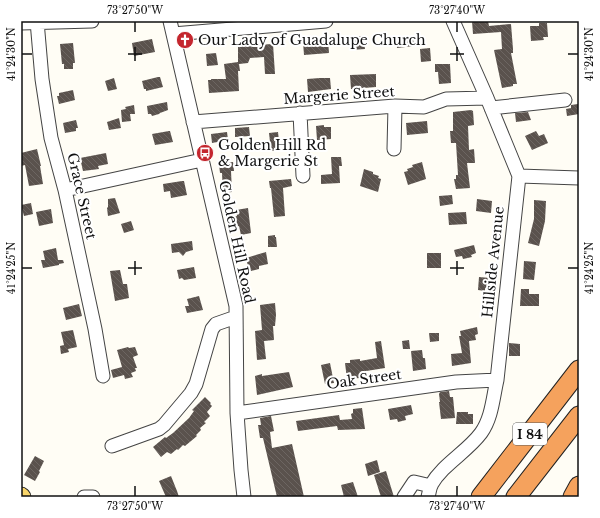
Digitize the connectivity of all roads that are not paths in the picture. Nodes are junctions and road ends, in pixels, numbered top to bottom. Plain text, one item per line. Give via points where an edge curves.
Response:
1 (92, 21) edge
2 (170, 21) edge
3 (326, 21) edge
4 (453, 21) edge
5 (37, 22) edge
6 (21, 23) edge
7 (173, 34) junction
8 (565, 100) dead end
9 (489, 103) junction
10 (395, 106) junction
11 (300, 113) junction
12 (193, 122) junction
13 (394, 149) dead end
14 (202, 160) junction
15 (303, 176) dead end
16 (519, 176) junction
17 (579, 178) edge
18 (65, 190) junction
19 (236, 317) junction
20 (579, 370) edge
21 (104, 376) dead end
22 (497, 380) junction
23 (237, 413) junction
24 (579, 416) edge
25 (112, 446) dead end
26 (579, 486) edge
27 (430, 491) edge
28 (84, 497) edge
29 (93, 497) edge
30 (244, 497) edge
31 (404, 497) edge
32 (481, 497) edge
33 (516, 497) edge
34 (573, 497) edge

1 - 5 street
2 - 7 street, Golden Hill Road
3 - 7 street
4 - 9 street, Hillside Avenue
5 - 6 street
5 - 18 street, Grace Street via 51,138
7 - 12 street, Golden Hill Road
8 - 9 street, Margerie Street
9 - 10 street, Margerie Street via 446,99 424,107
9 - 16 street, Hillside Avenue
10 - 11 street, Margerie Street
10 - 13 street
11 - 12 street, Margerie Street
11 - 15 street
12 - 14 street, Golden Hill Road
14 - 18 street
14 - 19 street, Golden Hill Road via 236,306
16 - 17 street
16 - 22 street, Hillside Avenue
18 - 21 street, Grace Street
19 - 23 street, Golden Hill Road
19 - 25 street via 216,324 212,329 196,384 164,425
20 - 32 highway, I 84
22 - 23 street, Oak Street via 456,382
22 - 27 street, Hillside Avenue via 491,412 482,432 442,472
23 - 30 street, Golden Hill Road
24 - 33 highway, I 84
26 - 34 highway
27 - 31 street via 414,482
28 - 29 street

